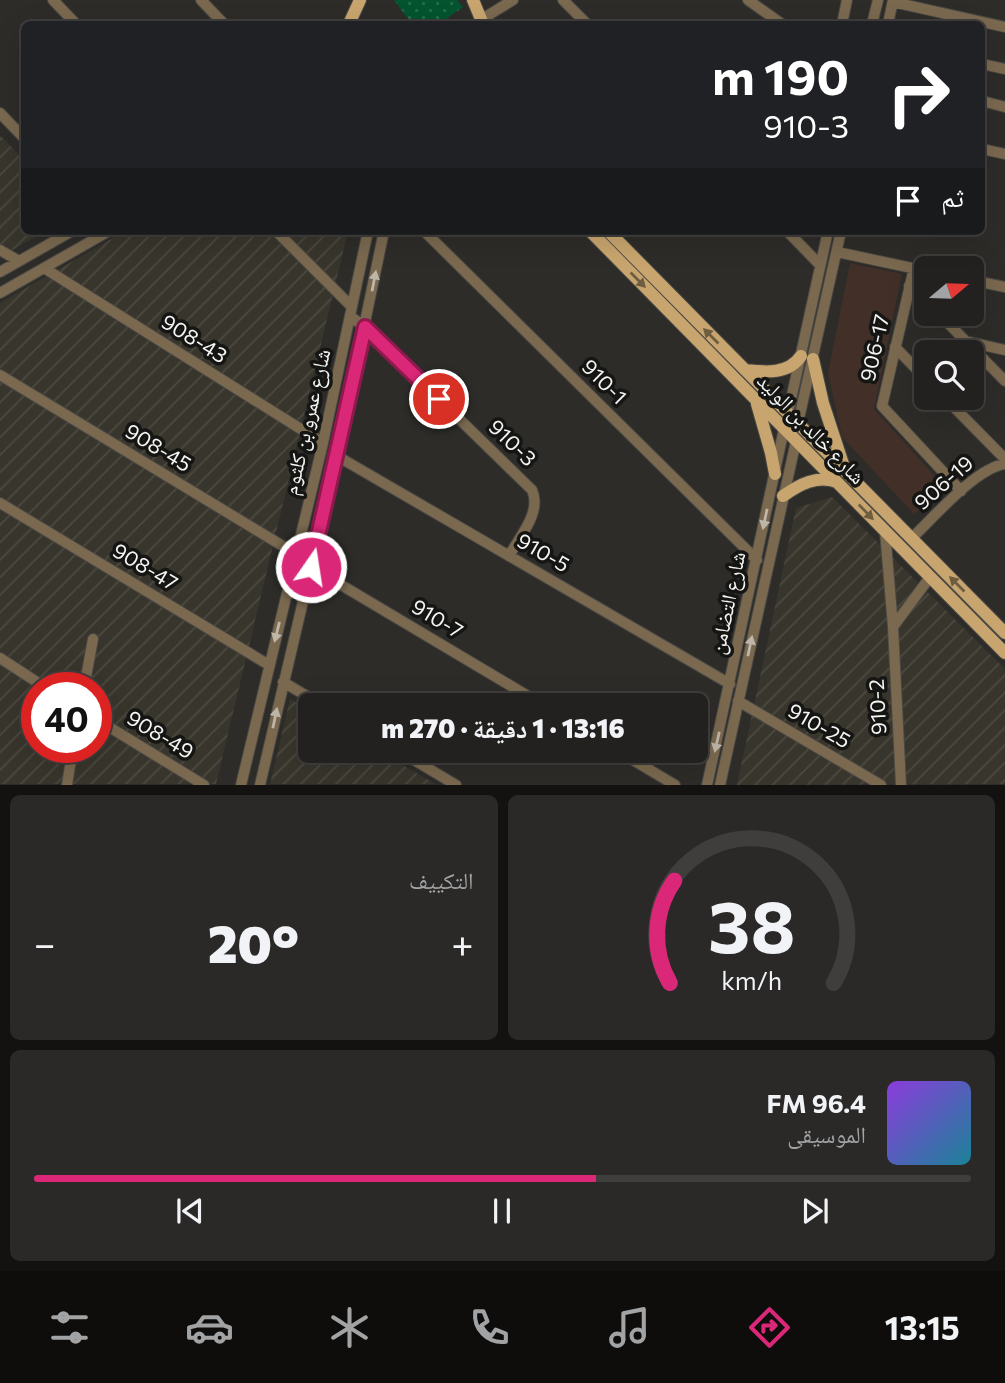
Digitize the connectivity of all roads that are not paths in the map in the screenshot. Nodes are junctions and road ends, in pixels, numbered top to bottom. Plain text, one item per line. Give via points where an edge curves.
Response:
1 (53, 0) edge
2 (201, 0) edge
3 (359, 0) edge
4 (473, 0) edge
5 (513, 0) edge
6 (563, 0) edge
7 (748, 0) edge
8 (847, 0) edge
9 (877, 0) edge
10 (893, 1) edge
11 (73, 21) edge
12 (221, 21) edge
13 (350, 21) edge
14 (483, 21) edge
15 (484, 21) edge
16 (584, 21) edge
17 (778, 21) edge
18 (843, 21) edge
19 (873, 21) edge
20 (889, 21) edge
21 (979, 21) edge
22 (985, 22) edge
23 (1005, 27) edge
24 (985, 65) edge
25 (1005, 69) edge
26 (985, 102) edge
27 (1005, 107) edge
28 (0, 113) edge
29 (21, 135) edge
30 (985, 150) edge
31 (1005, 154) edge
32 (65, 235) edge
33 (101, 235) edge
34 (280, 235) edge
35 (367, 235) edge
36 (383, 235) edge
37 (428, 235) edge
38 (594, 235) edge
39 (612, 235) edge
40 (791, 235) edge
41 (827, 235) edge
42 (840, 235) edge
43 (0, 250) edge
44 (837, 252) junction
45 (19, 261) junction
46 (820, 265) junction
47 (44, 268) junction
48 (914, 268) joint
49 (0, 272) edge
50 (984, 283) edge
51 (909, 286) junction
52 (1005, 288) edge
53 (914, 291) edge
54 (0, 293) edge
55 (351, 312) junction
56 (951, 326) edge
57 (365, 327) junction
58 (966, 340) edge
59 (984, 345) edge
60 (895, 347) junction
61 (1005, 349) edge
62 (807, 357) junction
63 (984, 359) edge
64 (914, 367) edge
65 (745, 370) junction
66 (0, 375) edge
67 (1005, 381) edge
68 (751, 395) junction
69 (956, 410) edge
70 (788, 413) junction
71 (798, 423) junction
72 (784, 429) junction
73 (796, 441) junction
74 (323, 443) junction
75 (337, 456) junction
76 (1005, 461) edge
77 (845, 471) junction
78 (775, 474) junction
79 (837, 482) junction
80 (961, 491) junction
81 (783, 496) junction
82 (0, 503) edge
83 (885, 531) junction
84 (912, 538) junction
85 (296, 554) junction
86 (509, 556) junction
87 (757, 560) junction
88 (311, 567) junction
89 (930, 577) junction
90 (976, 603) junction
91 (1005, 620) edge
92 (893, 627) junction
93 (1005, 633) edge
94 (93, 639) dead end
95 (1004, 653) edge
96 (0, 658) edge
97 (269, 665) junction
98 (21, 672) edge
99 (87, 672) edge
100 (283, 682) junction
101 (730, 684) junction
102 (301, 693) edge
103 (522, 693) edge
104 (738, 701) junction
105 (112, 729) edge
106 (70, 763) edge
107 (418, 763) edge
108 (638, 763) edge
109 (67, 785) edge
110 (204, 785) edge
111 (241, 785) edge
112 (260, 785) edge
113 (456, 785) edge
114 (675, 785) edge
115 (707, 785) edge
116 (720, 785) edge
117 (881, 785) edge
118 (901, 785) edge

1 - 11 street
2 - 12 street
3 - 13 main road
4 - 14 main road
5 - 15 street
6 - 16 street
7 - 17 street
8 - 18 street
9 - 19 street
10 - 20 street
10 - 21 street
22 - 23 street
24 - 25 street
26 - 27 street
28 - 29 street
30 - 31 street
32 - 45 street
33 - 47 street
34 - 55 street, 910-3
35 - 55 street, شارع عمرو بن كلثوم
57 -> 36 street, شارع عمرو بن كلثوم
37 - 87 street, 910-1
38 -> 68 main road, شارع خالد بن الوليد
65 -> 39 main road, شارع خالد بن الوليد
40 - 46 street
41 - 46 street
42 - 44 street
43 - 45 street
44 - 48 street
44 - 62 street
45 - 49 street
46 - 62 street
47 - 54 street
47 - 74 street, 908-43
48 - 51 street, 906-17
50 - 52 street
51 - 53 street
51 - 60 street, 906-17
55 - 57 street, 910-3
55 - 74 street, شارع عمرو بن كلثوم
56 - 58 street
57 - 75 street, شارع عمرو بن كلثوم
57 - 86 street, 910-3 via 532,490 536,509
59 - 61 street
60 - 64 street
60 - 80 street, 906-17 via 882,406
62 - 65 main road via 777,371
62 - 70 street
62 - 71 street
62 - 77 main road
63 - 67 street
65 - 70 main road, شارع خالد بن الوليد
66 - 85 street, 908-45
68 - 72 main road, شارع خالد بن الوليد
68 - 78 main road via 762,417
69 - 76 street
70 - 71 main road, شارع خالد بن الوليد
71 - 77 main road, شارع خالد بن الوليد
72 - 73 main road, شارع خالد بن الوليد
72 - 78 street, شارع التضامن
73 - 79 main road, شارع خالد بن الوليد
73 - 81 street, شارع التضامن
74 - 85 street, شارع عمرو بن كلثوم
75 - 86 street, 910-5
75 - 88 street, شارع عمرو بن كلثوم
76 - 80 street, 906-19 via 978,475
77 - 84 main road, شارع خالد بن الوليد
78 -> 87 street, شارع التضامن
79 - 81 main road via 818,479
79 -> 83 main road, شارع خالد بن الوليد
80 - 84 street, 906-19
104 -> 81 street, شارع التضامن
82 - 97 street, 908-47
83 - 89 main road, شارع خالد بن الوليد
83 - 92 street, 910-2
90 -> 84 main road, شارع خالد بن الوليد
85 -> 97 street, شارع عمرو بن كلثوم
86 - 101 street, 910-5
87 - 101 street, شارع التضامن
88 - 100 street, شارع عمرو بن كلثوم
88 - 103 street, 910-7
89 - 92 street
89 - 95 main road, شارع خالد بن الوليد
90 - 91 main road
90 - 93 main road, شارع خالد بن الوليد
92 - 118 street, 910-2
94 - 99 street
96 - 98 street
97 - 111 street, شارع عمرو بن كلثوم
100 - 102 street
112 -> 100 street, شارع عمرو بن كلثوم
101 -> 115 street, شارع التضامن
104 - 116 street, شارع التضامن
104 - 117 street, 910-25
105 - 110 street, 908-49
106 - 109 street
107 - 113 street
108 - 114 street

